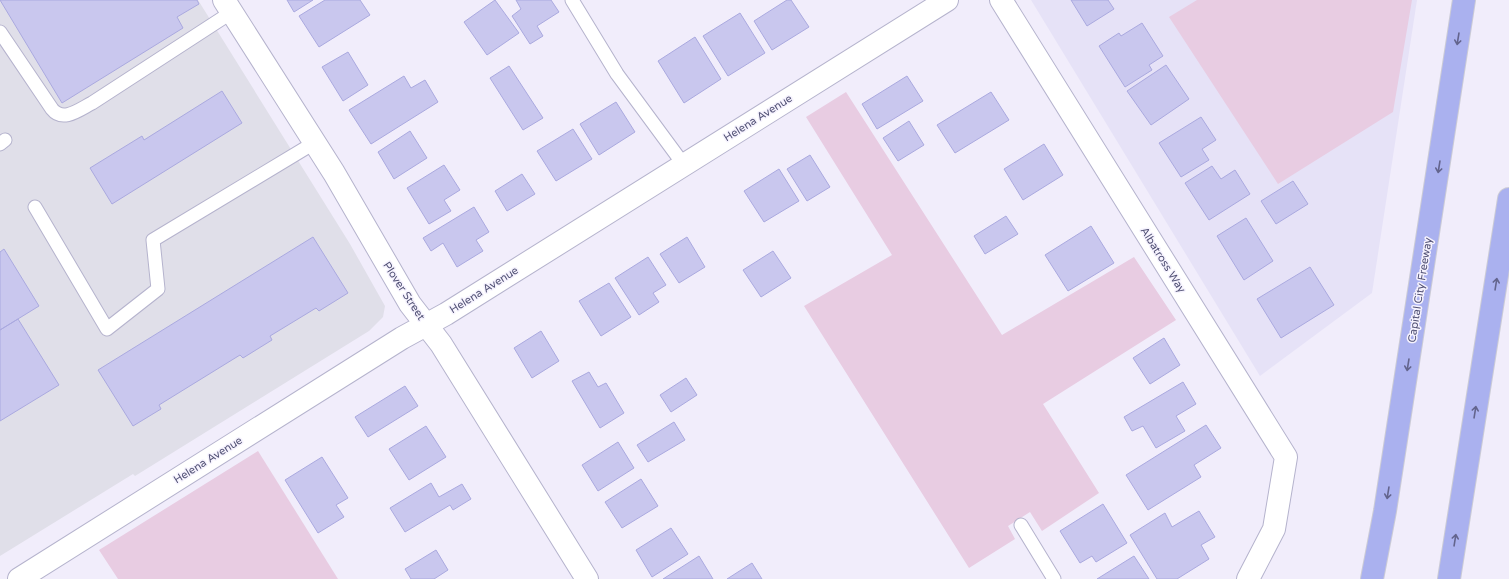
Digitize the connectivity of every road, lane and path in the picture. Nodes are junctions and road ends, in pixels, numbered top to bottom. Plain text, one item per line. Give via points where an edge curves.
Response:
1 (572, 0) edge
2 (947, 0) edge
3 (1002, 0) edge
4 (1464, 0) edge
5 (228, 6) edge
6 (0, 32) edge
7 (314, 142) junction
8 (684, 165) junction
9 (1509, 199) edge
10 (35, 207) dead end
11 (426, 324) junction
12 (1021, 525) dead end
13 (20, 579) edge
14 (587, 579) edge
15 (1054, 579) edge
16 (1248, 579) edge
17 (1372, 579) edge
18 (1449, 579) edge

1 - 8 lane via 617,74
2 - 8 street, Helena Avenue
3 - 16 street, Albatross Way via 1286,457 1274,529
4 -> 17 highway, Capital City Freeway via 1387,503
5 - 6 lane via 92,102 61,116 55,114
5 - 7 street, Plover Street
7 - 10 lane via 153,240 158,289 107,329
7 - 11 street, Plover Street via 410,304
8 - 11 street, Helena Avenue
18 -> 9 highway
11 - 13 street, Helena Avenue
11 - 14 street, Plover Street
12 - 15 lane

